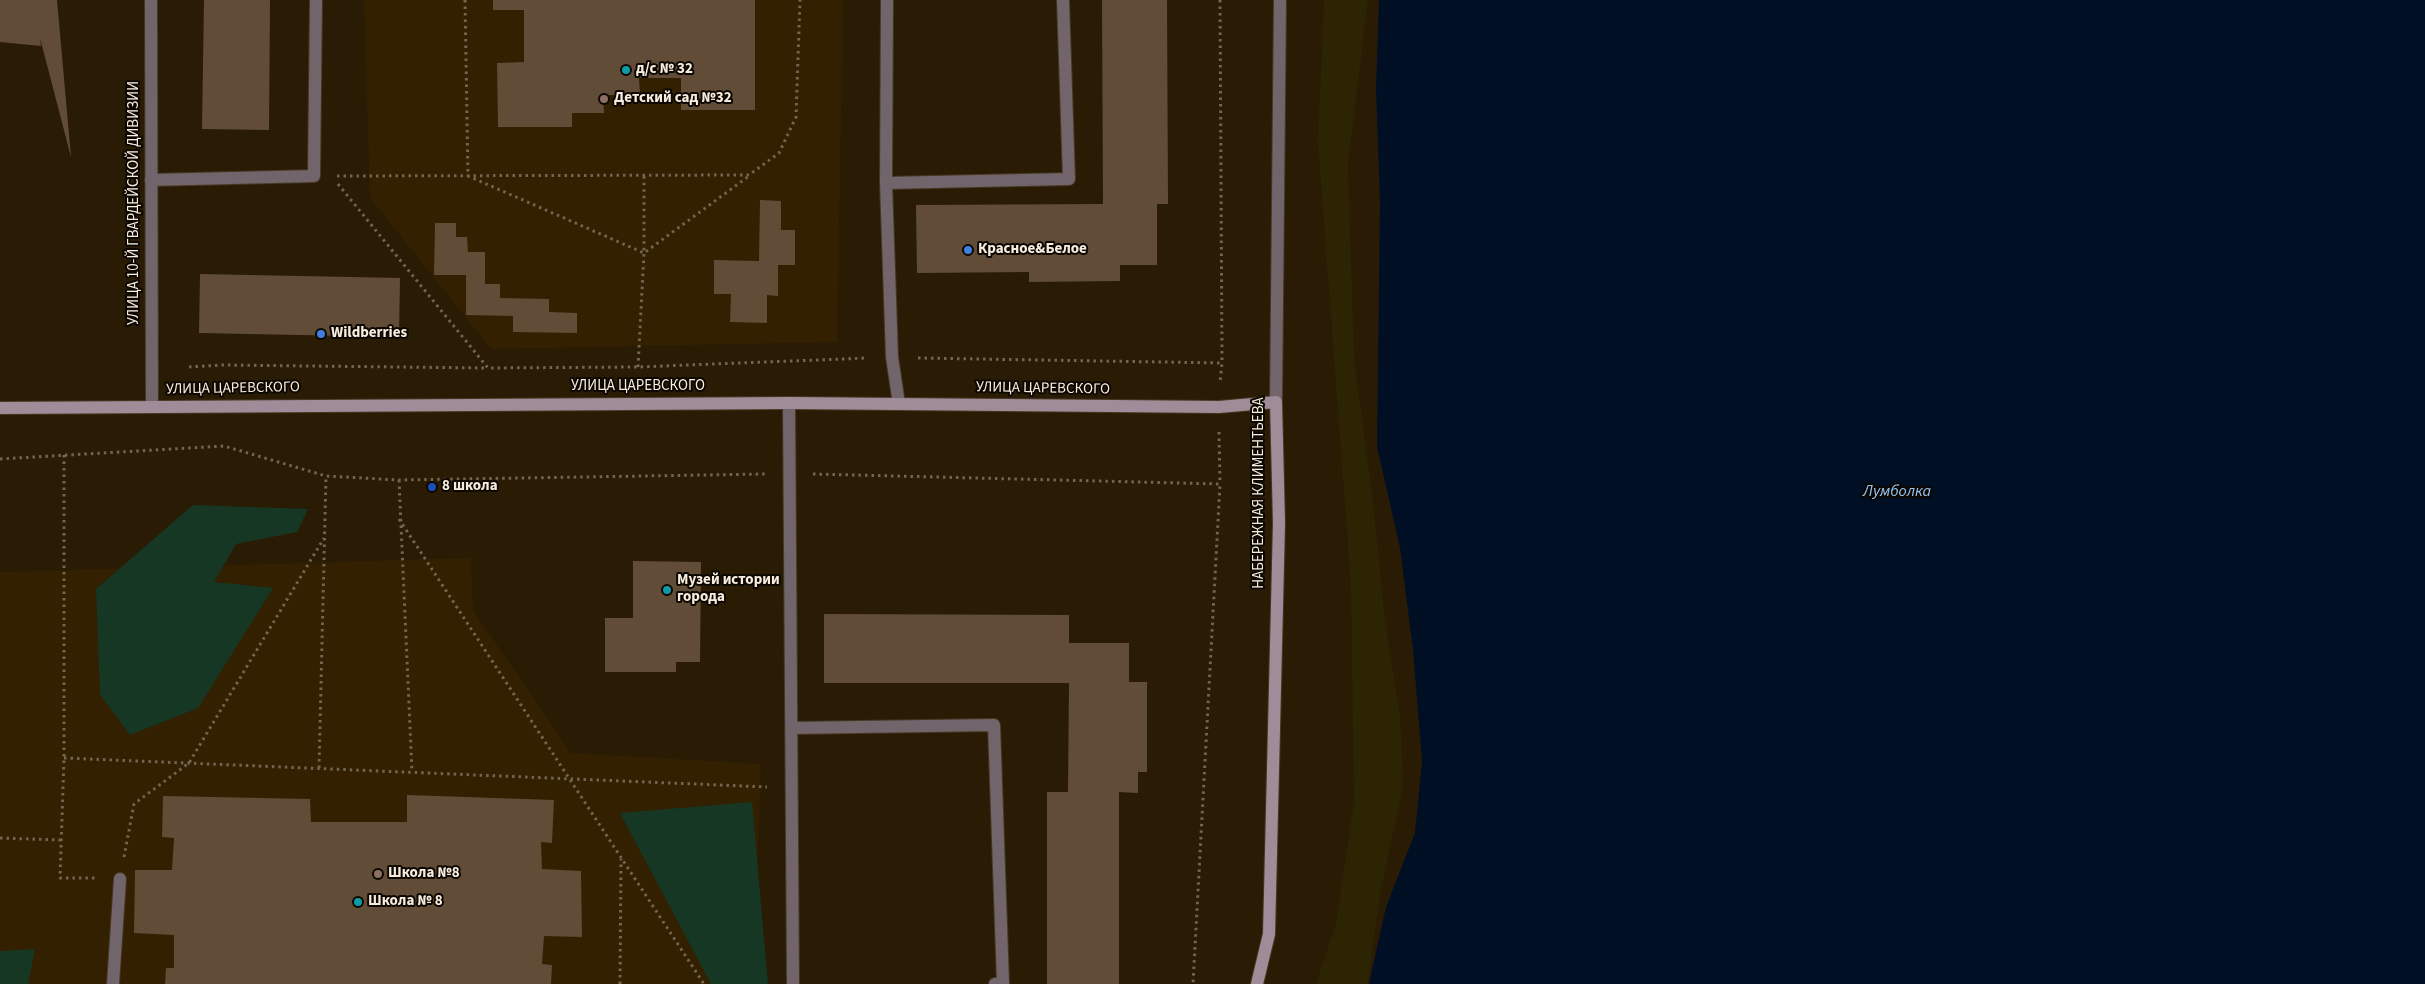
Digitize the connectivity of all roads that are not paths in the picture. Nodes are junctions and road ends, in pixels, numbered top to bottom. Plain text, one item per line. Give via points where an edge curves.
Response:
1 (151, 0) edge
2 (316, 0) edge
3 (887, 0) edge
4 (1064, 0) edge
5 (1280, 0) edge
6 (151, 180) junction
7 (886, 183) junction
8 (1276, 402) junction
9 (788, 403) junction
10 (899, 404) junction
11 (152, 406) junction
12 (0, 408) edge
13 (792, 728) junction
14 (120, 879) road end
15 (113, 984) edge
16 (793, 984) edge
17 (994, 984) edge
18 (1257, 984) edge

1 - 6 street, УЛИЦА 10-Й ГВАРДЕЙСКОЙ ДИВИЗИИ
2 - 6 street via 314,176
3 - 7 street
4 - 7 street via 1069,179
5 - 8 street, НАБЕРЕЖНАЯ КЛИМЕНТЬЕВА
6 - 11 street, УЛИЦА 10-Й ГВАРДЕЙСКОЙ ДИВИЗИИ
7 - 10 street via 892,358
8 - 10 street, УЛИЦА ЦАРЕВСКОГО via 1219,407
8 - 18 street, НАБЕРЕЖНАЯ КЛИМЕНТЬЕВА via 1278,523 1269,934
9 - 10 street, УЛИЦА ЦАРЕВСКОГО
9 - 11 street, УЛИЦА ЦАРЕВСКОГО
9 - 13 street
11 - 12 street, УЛИЦА ЦАРЕВСКОГО
13 - 16 street
13 - 17 street via 994,725 1003,983
14 - 15 street

